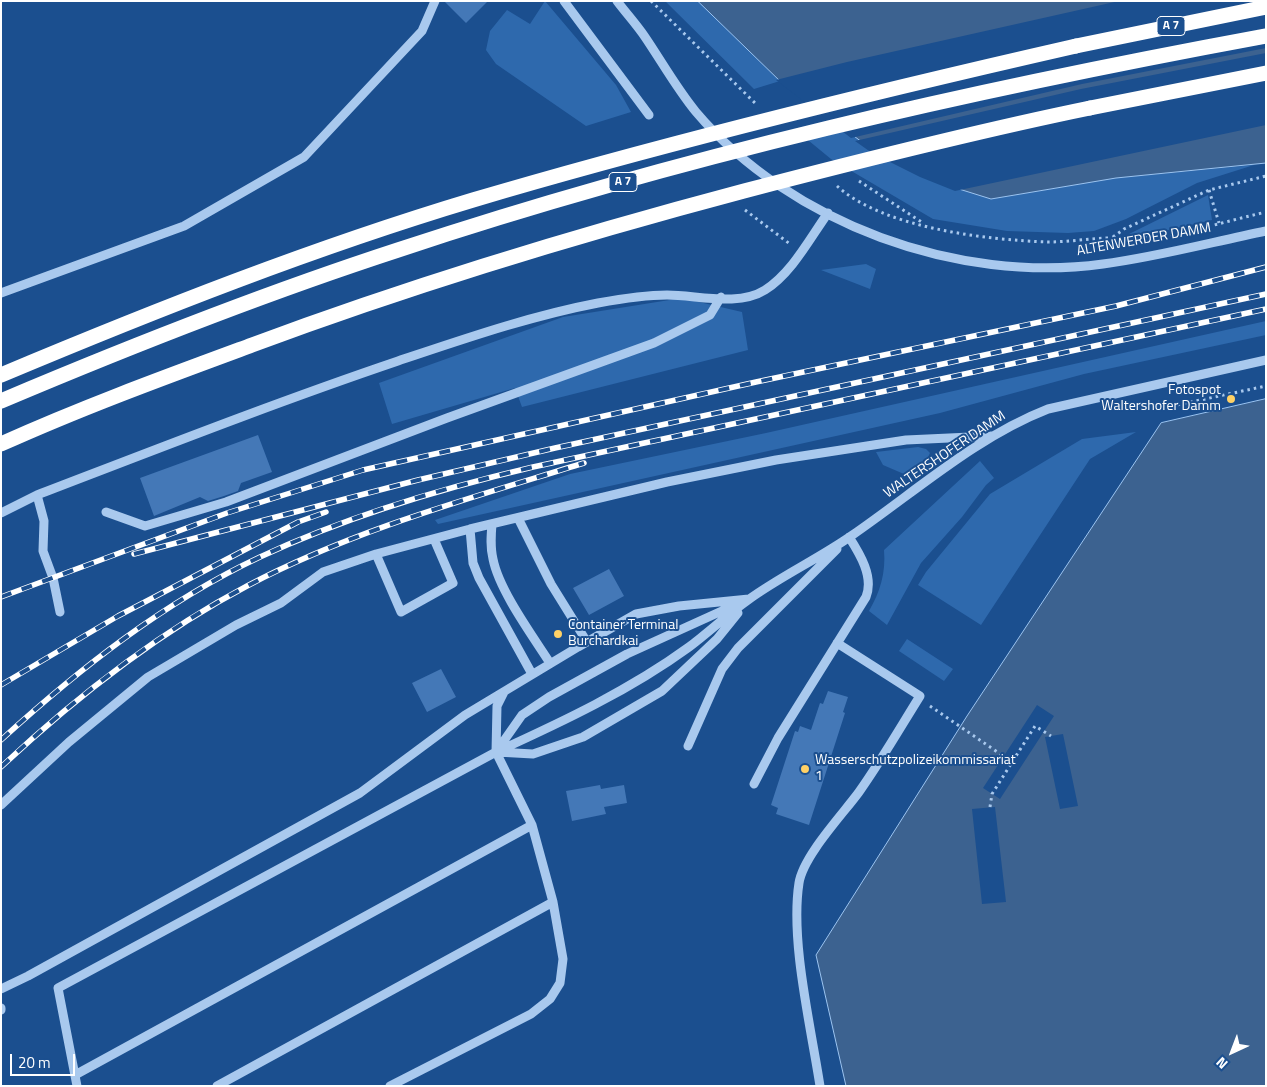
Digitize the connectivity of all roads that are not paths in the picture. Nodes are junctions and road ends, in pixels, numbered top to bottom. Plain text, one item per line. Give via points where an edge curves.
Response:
1 (435, 1) edge
2 (564, 1) edge
3 (617, 1) edge
4 (1266, 7) edge
5 (1266, 36) edge
6 (1266, 73) edge
7 (648, 115) dead end
8 (828, 213) junction
9 (1266, 231) edge
10 (1, 293) edge
11 (720, 297) junction
12 (1266, 360) edge
13 (1, 375) edge
14 (1, 401) edge
15 (993, 436) junction
16 (1, 444) edge
17 (37, 495) junction
18 (106, 512) dead end
19 (1, 513) edge
20 (518, 518) junction
21 (492, 524) junction
22 (470, 529) junction
23 (849, 537) junction
24 (434, 539) junction
25 (376, 554) junction
26 (749, 599) junction
27 (60, 612) dead end
28 (586, 642) junction
29 (837, 644) junction
30 (550, 663) junction
31 (532, 674) junction
32 (505, 691) junction
33 (688, 746) dead end
34 (496, 752) junction
35 (754, 784) dead end
36 (1, 805) edge
37 (532, 825) junction
38 (553, 902) junction
39 (1, 989) edge
40 (75, 1074) junction
41 (77, 1086) edge
42 (217, 1086) edge
43 (390, 1086) edge
44 (820, 1086) edge

1 - 10 street via 422,31 304,156 184,226
2 - 7 street
3 - 8 street, ALTENWERDER DAMM via 696,112 714,131 792,193
4 - 13 highway, A 7, bridge via 1076,46 855,97 471,201 202,294
5 - 14 highway, A 7, bridge via 1081,70 842,125 543,204 397,250 210,316
6 - 16 highway, bridge via 937,141 661,213 356,306 145,384
8 - 9 street, ALTENWERDER DAMM via 896,244 937,256 1042,268 1102,264
8 - 11 street via 783,274 765,290 751,296
11 - 17 street via 665,295 552,312 342,380
11 - 18 street via 710,315 654,342 226,502 145,526
12 - 15 street, WALTERSHOFER DAMM via 1048,409
15 - 20 street via 906,440 776,460
15 - 23 street, WALTERSHOFER DAMM
17 - 19 street
17 - 27 street via 44,521 43,551
20 - 21 street
20 - 28 street via 551,584
21 - 22 street
21 - 30 street via 493,561 502,584
22 - 24 street
22 - 31 street via 473,562 479,578
23 - 26 street
23 - 29 street via 859,553 869,588
23 - 33 street via 738,648 715,682
24 - 25 street
24 - 25 street via 453,583 401,612
25 - 36 street via 323,572 281,603 148,677 69,742
26 - 28 street via 636,614
26 - 34 street via 688,647 635,682
26 - 34 street via 627,654 549,697 522,715
26 - 34 street via 717,639 662,692 582,737 533,754
28 - 30 street
29 - 35 street via 778,738
29 - 44 street via 920,696 859,792 820,844 799,881 800,958
30 - 31 street
31 - 32 street
32 - 34 street via 497,706
32 - 39 street via 465,715 360,793
34 - 37 street
34 - 40 street via 58,988
37 - 38 street
37 - 40 street
38 - 42 street
38 - 43 street via 564,959 560,983 550,999 531,1014
40 - 41 street

